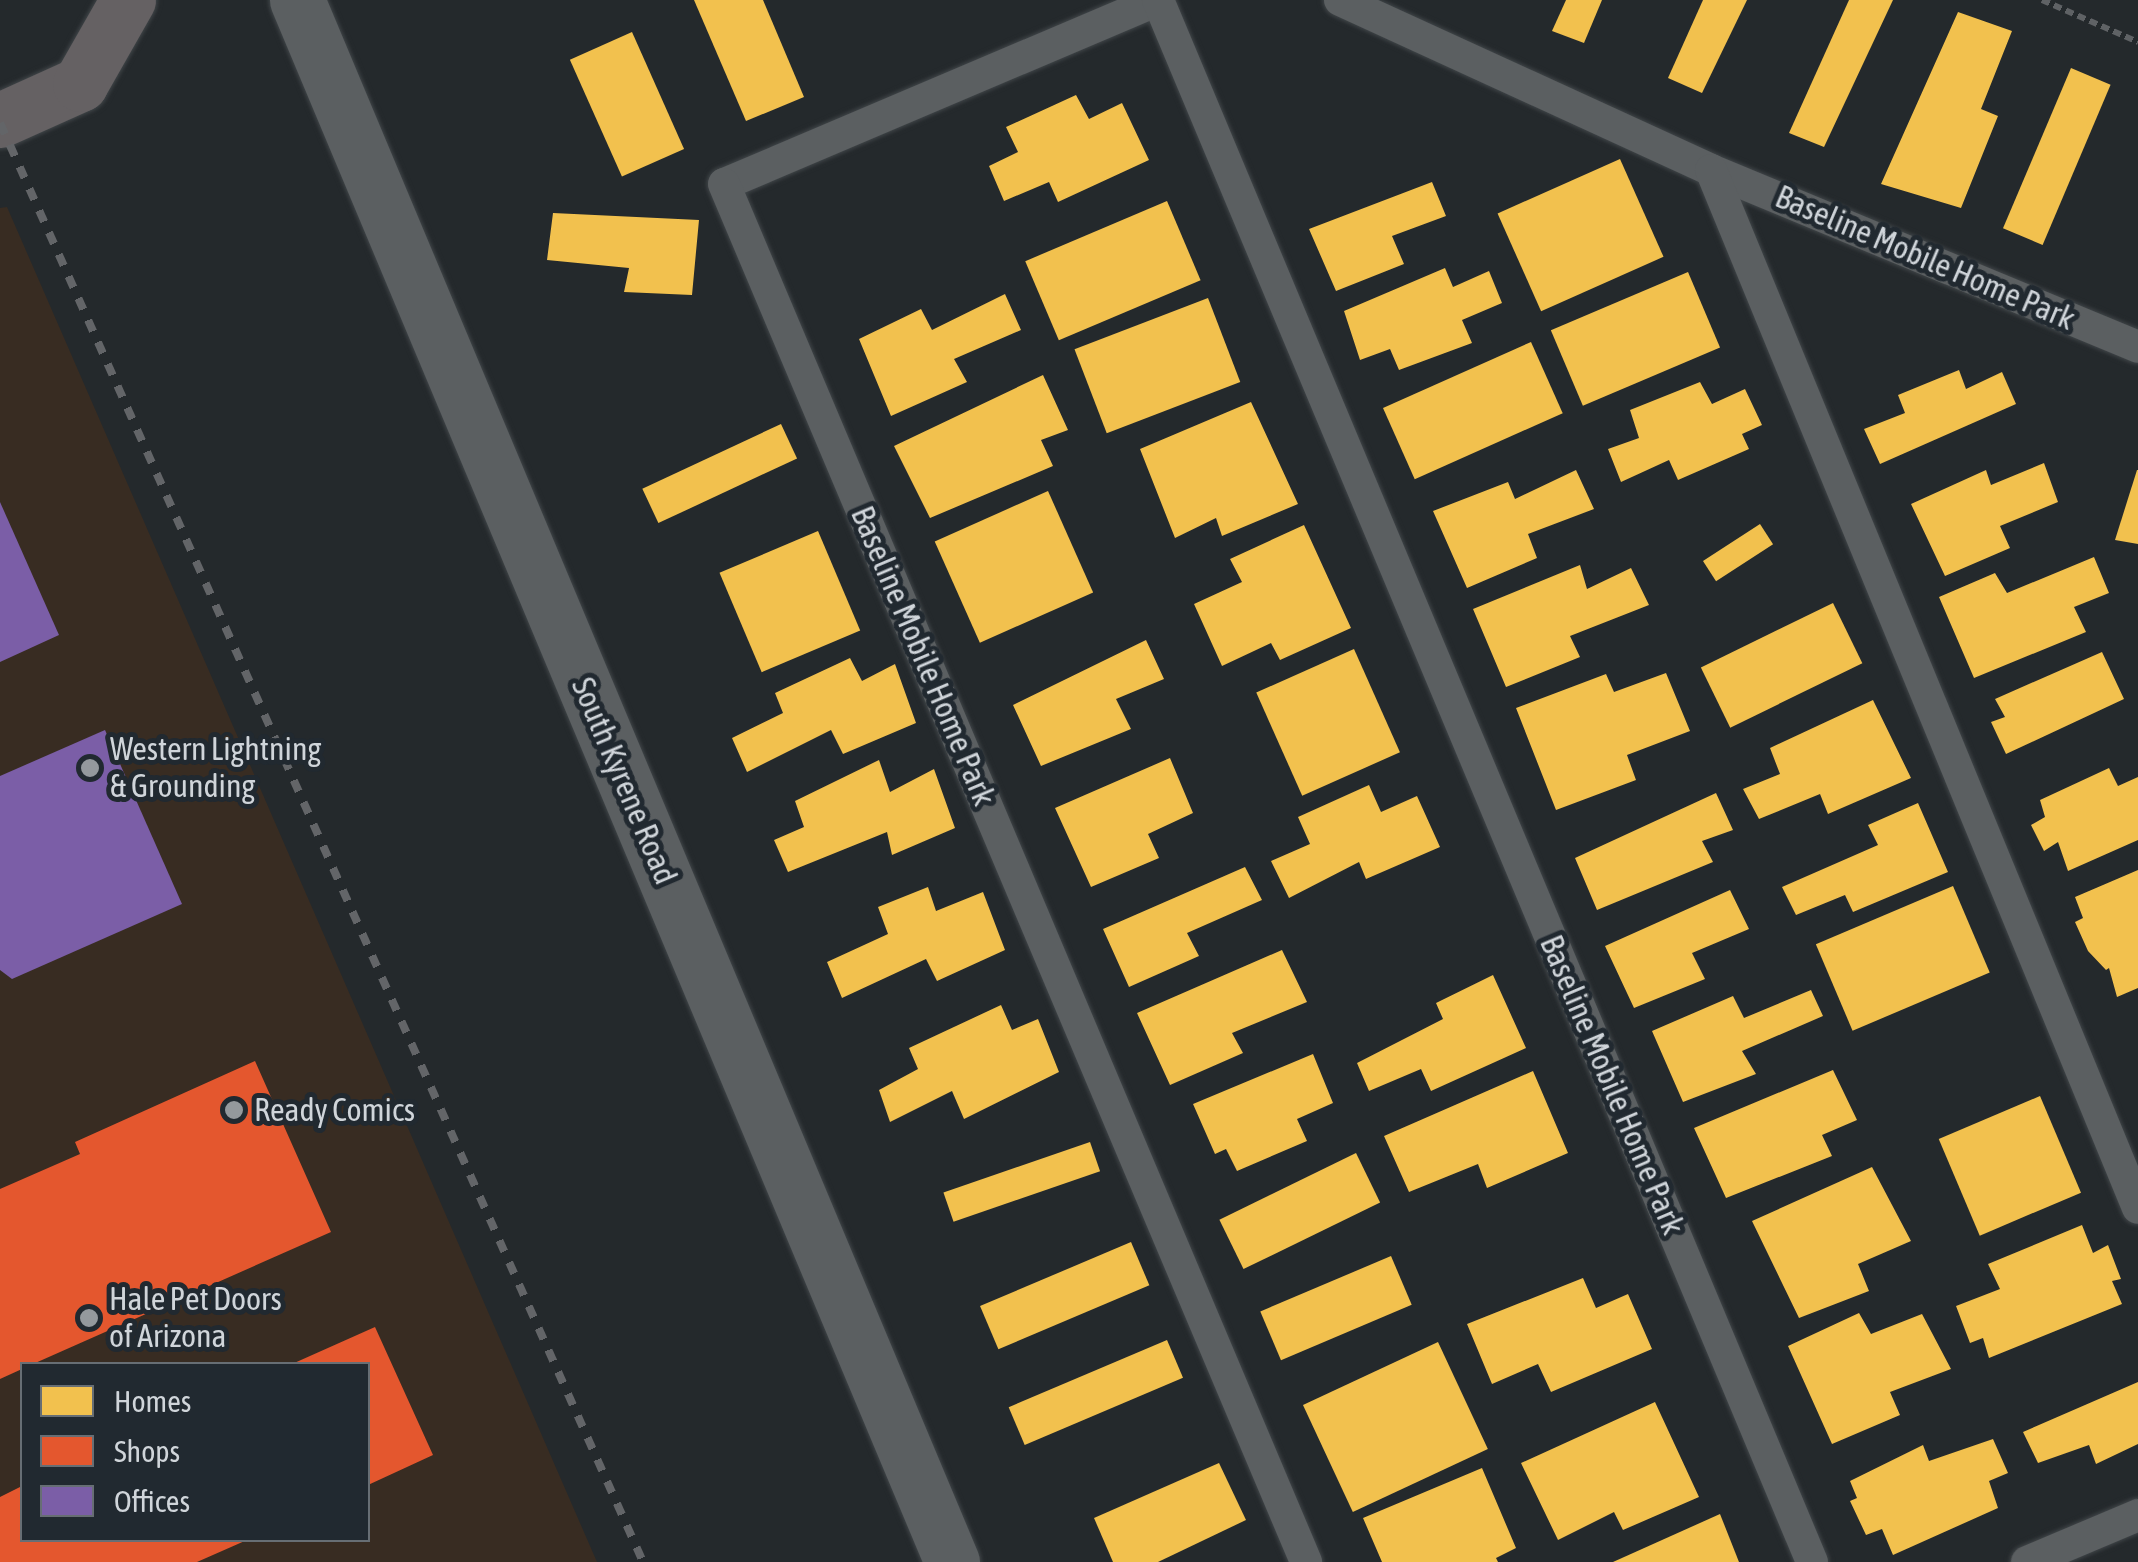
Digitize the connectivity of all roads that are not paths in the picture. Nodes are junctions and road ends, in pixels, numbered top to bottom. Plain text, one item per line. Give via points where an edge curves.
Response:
1 (128, 0) edge
2 (297, 0) edge
3 (1158, 0) edge
4 (1340, 0) edge
5 (0, 120) edge
6 (1711, 170) junction
7 (2138, 347) edge
8 (2138, 1208) edge
9 (2138, 1516) edge
10 (952, 1562) edge
11 (1306, 1562) edge
12 (1812, 1562) edge
13 (2027, 1562) edge

1 - 5 main road via 80,84
2 - 10 street, South Kyrene Road
3 - 11 lane, Baseline Mobile Home Park via 724,184
3 - 12 lane, Baseline Mobile Home Park
4 - 6 lane, Baseline Mobile Home Park
6 - 7 lane, Baseline Mobile Home Park
6 - 8 lane, Baseline Mobile Home Park
9 - 13 lane

